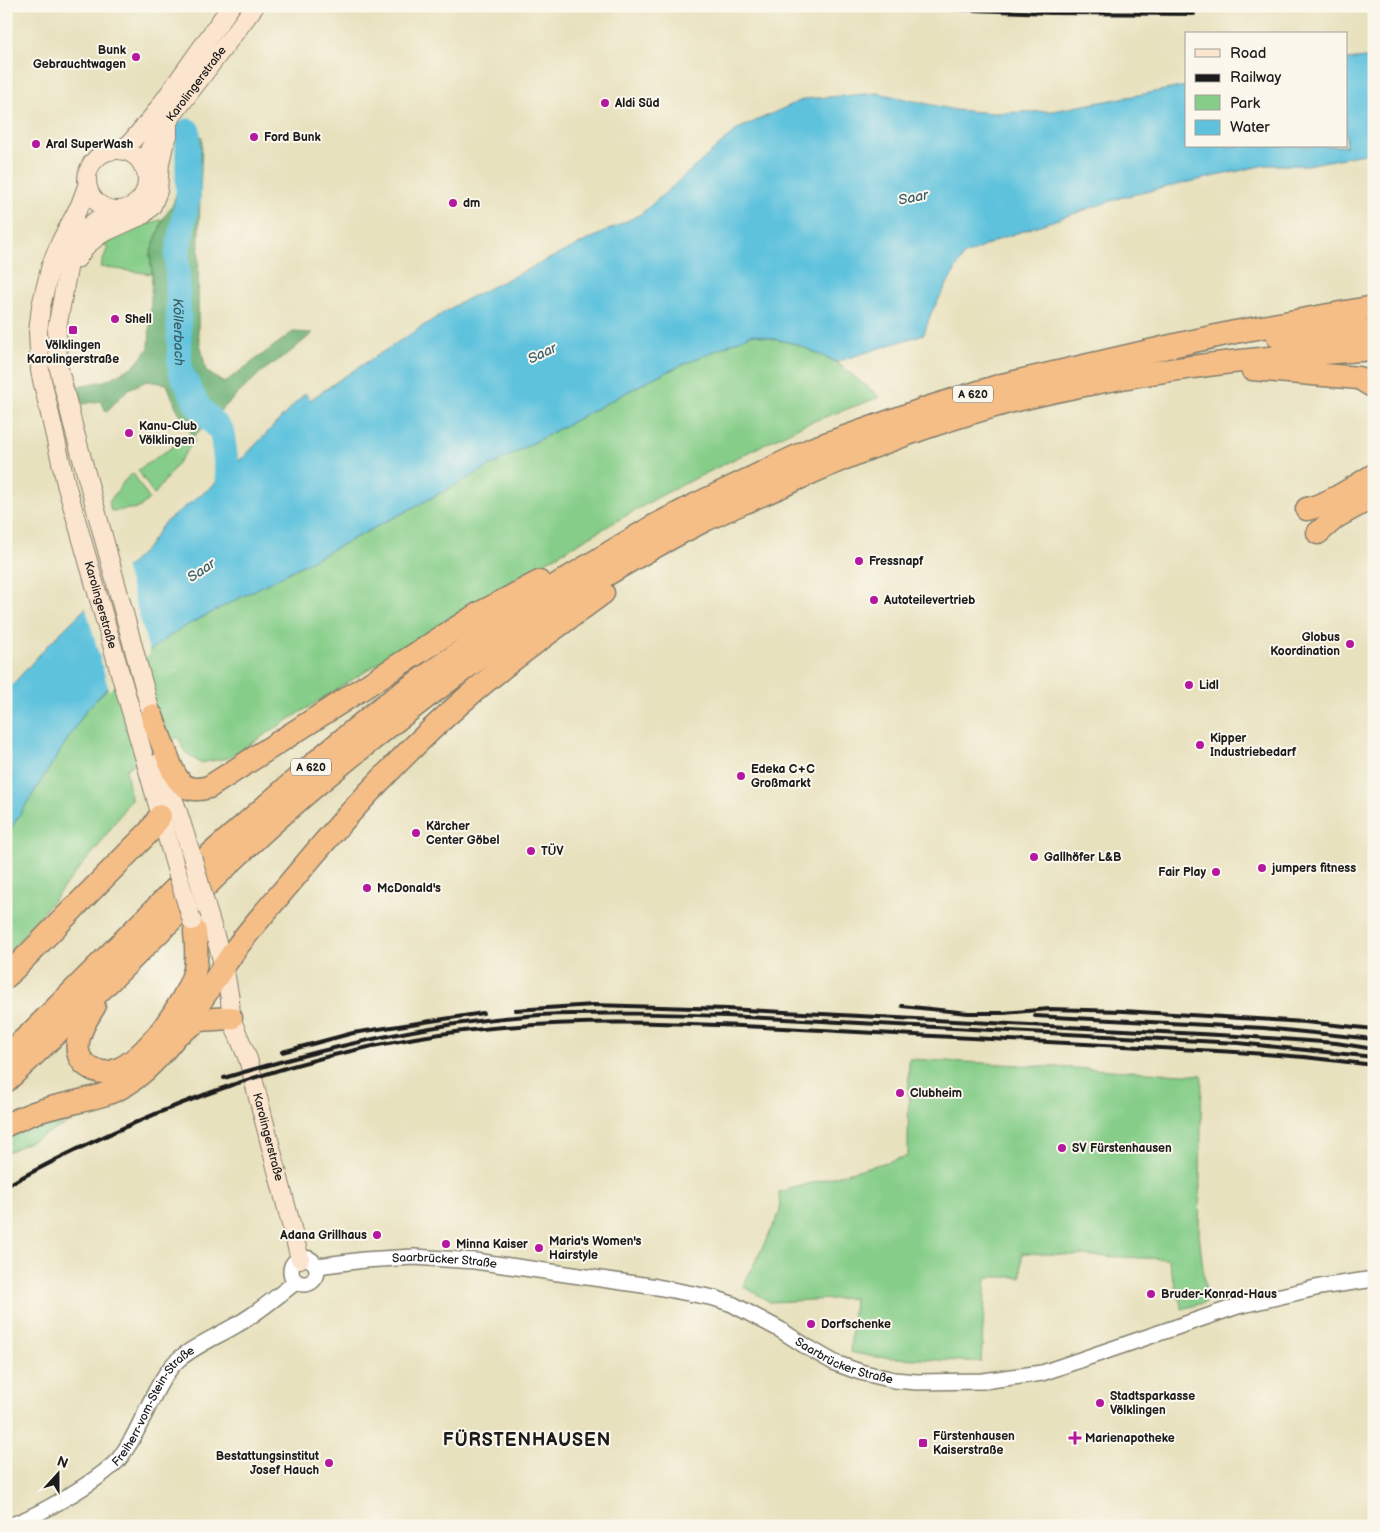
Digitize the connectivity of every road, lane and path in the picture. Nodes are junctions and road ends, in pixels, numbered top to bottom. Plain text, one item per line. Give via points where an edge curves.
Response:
1 (231, 6) edge
2 (255, 6) edge
3 (168, 122) junction
4 (122, 150) junction
5 (142, 165) junction
6 (87, 186) junction
7 (113, 210) junction
8 (68, 272) junction
9 (1374, 307) edge
10 (1374, 330) edge
11 (1374, 348) edge
12 (1236, 350) junction
13 (1181, 358) junction
14 (1374, 386) edge
15 (1374, 475) edge
16 (1374, 496) edge
17 (1307, 509) dead end
18 (704, 521) junction
19 (654, 526) junction
20 (1318, 533) dead end
21 (152, 716) joint
22 (157, 759) junction
23 (160, 816) junction
24 (193, 926) junction
25 (224, 966) junction
26 (6, 977) edge
27 (109, 982) junction
28 (209, 989) junction
29 (231, 1018) junction
30 (176, 1035) junction
31 (6, 1056) edge
32 (6, 1081) edge
33 (6, 1125) edge
34 (300, 1259) junction
35 (317, 1266) junction
36 (1374, 1279) edge
37 (296, 1282) junction
38 (8, 1526) edge

1 - 4 main road, Karolingerstraße via 153,116
2 - 3 main road, Karolingerstraße
3 - 5 main road, Karolingerstraße
3 - 8 main road via 158,190 152,206 143,215 94,238
4 - 5 main road via 133,155
4 - 6 main road via 106,152 94,160 88,172
5 - 7 main road via 147,180 143,195 128,208
6 - 7 main road via 95,201
6 - 22 main road, Karolingerstraße via 54,256 38,332 40,371 66,484
7 - 8 main road, Karolingerstraße via 91,223 80,236
8 - 21 main road, Karolingerstraße via 57,328 58,365
9 - 12 highway
10 - 12 highway
11 - 12 highway
12 - 13 highway
12 - 13 highway
12 - 14 highway via 1359,378
13 - 18 highway, A 620 via 1158,372 1026,398 933,425 861,450
13 - 19 highway, A 620 via 1137,355 1002,385 927,408 814,448
15 - 17 highway via 1337,498
16 - 20 highway via 1336,517
18 - 25 highway via 506,665 421,739 295,876
18 - 27 highway, A 620 via 552,609 391,725 329,774 220,871
19 - 22 highway via 602,549 478,614 208,787 198,790 180,784 173,772
19 - 31 highway, A 620 via 545,592 382,707 204,860
21 - 22 highway
22 - 23 main road, Karolingerstraße
22 - 25 main road, Karolingerstraße, bridge via 176,806
23 - 24 main road, Karolingerstraße, bridge
23 - 26 highway
24 - 27 highway via 197,956 188,990 156,1036 134,1060 106,1073 85,1065 77,1045 90,1013
24 - 28 main road, Karolingerstraße
25 - 28 highway
25 - 29 main road, Karolingerstraße
27 - 32 highway, A 620
28 - 29 main road, Karolingerstraße via 212,999
28 - 30 highway
29 - 30 highway via 199,1020
29 - 34 main road, Karolingerstraße via 248,1059
30 - 33 highway via 130,1083 39,1111
34 - 35 street via 308,1258
34 - 37 street via 291,1271
35 - 36 street, Saarbrücker Straße via 414,1257 475,1260 714,1298 779,1328 835,1363 894,1380 917,1382 984,1381 1042,1373 1238,1306 1320,1287
35 - 37 street via 317,1275 312,1282 304,1285
37 - 38 street, Freiherr-vom-Stein-Straße via 239,1324 179,1359 170,1368 131,1442 98,1477 54,1504

